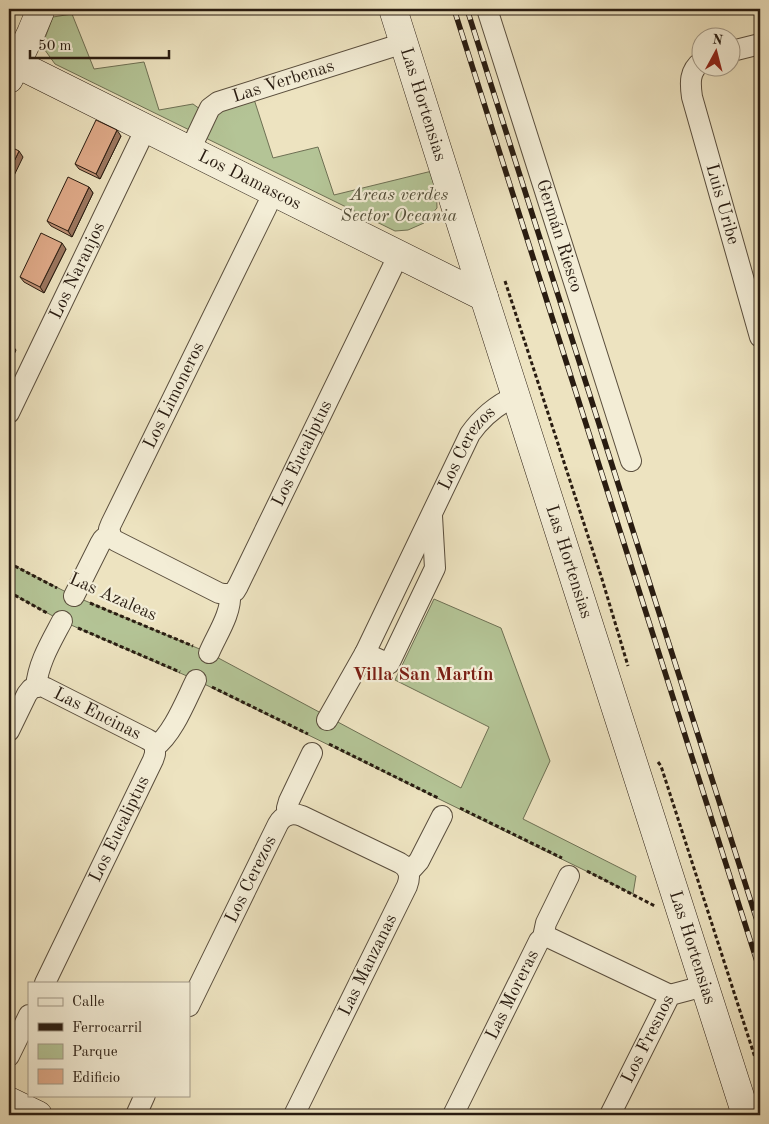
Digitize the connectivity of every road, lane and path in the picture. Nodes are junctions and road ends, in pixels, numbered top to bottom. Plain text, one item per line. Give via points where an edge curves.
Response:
1 (41, 9) edge
2 (393, 9) edge
3 (487, 9) edge
4 (404, 43) junction
5 (760, 44) edge
6 (742, 48) edge
7 (13, 71) edge
8 (692, 74) edge
9 (146, 128) junction
10 (190, 150) junction
11 (274, 192) junction
12 (399, 254) junction
13 (484, 296) junction
14 (760, 337) edge
15 (516, 396) junction
16 (9, 413) edge
17 (631, 461) dead end
18 (432, 512) junction
19 (110, 534) junction
20 (9, 563) edge
21 (9, 592) edge
22 (230, 594) junction
23 (74, 596) junction
24 (62, 621) junction
25 (208, 653) joint
26 (365, 653) junction
27 (196, 680) joint
28 (36, 687) junction
29 (327, 720) dead end
30 (9, 731) edge
31 (155, 748) junction
32 (312, 753) dead end
33 (288, 815) junction
34 (442, 816) dead end
35 (409, 872) junction
36 (568, 876) dead end
37 (543, 937) junction
38 (44, 982) edge
39 (704, 986) junction
40 (670, 995) junction
41 (190, 1004) edge
42 (28, 1017) edge
43 (9, 1056) edge
44 (145, 1096) edge
45 (9, 1101) edge
46 (38, 1115) edge
47 (136, 1115) edge
48 (294, 1115) edge
49 (453, 1115) edge
50 (610, 1115) edge
51 (746, 1115) edge

1 - 7 street
2 - 4 street, Las Hortensias
3 - 17 street, Germán Riesco
4 - 10 street, Las Verbenas via 218,102 210,108
4 - 13 street, Las Hortensias
5 - 6 street
7 - 9 street, Los Damascos
8 - 14 street, Luis Uribe via 692,98
9 - 10 street, Los Damascos
9 - 16 street, Los Naranjos
10 - 11 street, Los Damascos
11 - 12 street, Los Damascos
11 - 19 street, Los Limoneros via 111,524
12 - 13 street, Los Damascos
12 - 22 street, Los Eucaliptus via 238,586
13 - 15 street, Las Hortensias
15 - 18 street, Los Cerezos via 494,408 477,424
15 - 39 street, Las Hortensias
18 - 26 street, Los Cerezos
18 - 26 street, Los Cerezos via 434,568 389,664
19 - 22 street via 116,541 219,592
19 - 23 street, Los Limoneros via 97,549
20 - 23 path, Las Azaleas
21 - 24 path
22 - 25 street, Los Eucaliptus via 229,610
23 - 25 path, Las Azaleas
24 - 27 path
24 - 28 street via 41,662
26 - 29 street, Los Cerezos
27 - 31 street, Los Eucaliptus via 169,733
28 - 30 street via 30,689
28 - 31 street, Las Encinas via 46,688 147,739
31 - 38 street, Los Eucaliptus via 153,760
32 - 33 street, Los Cerezos via 289,802
33 - 35 street via 298,814 400,863
33 - 41 street, Los Cerezos via 280,820
34 - 35 street, Las Manzanas via 419,861
35 - 48 street, Las Manzanas via 407,886
36 - 37 street, Las Moreras via 546,923
37 - 40 street
37 - 49 street, Las Moreras
39 - 40 street, Los Fresnos
39 - 51 street, Las Hortensias
40 - 50 street, Los Fresnos
42 - 43 street
44 - 47 street
45 - 46 street

